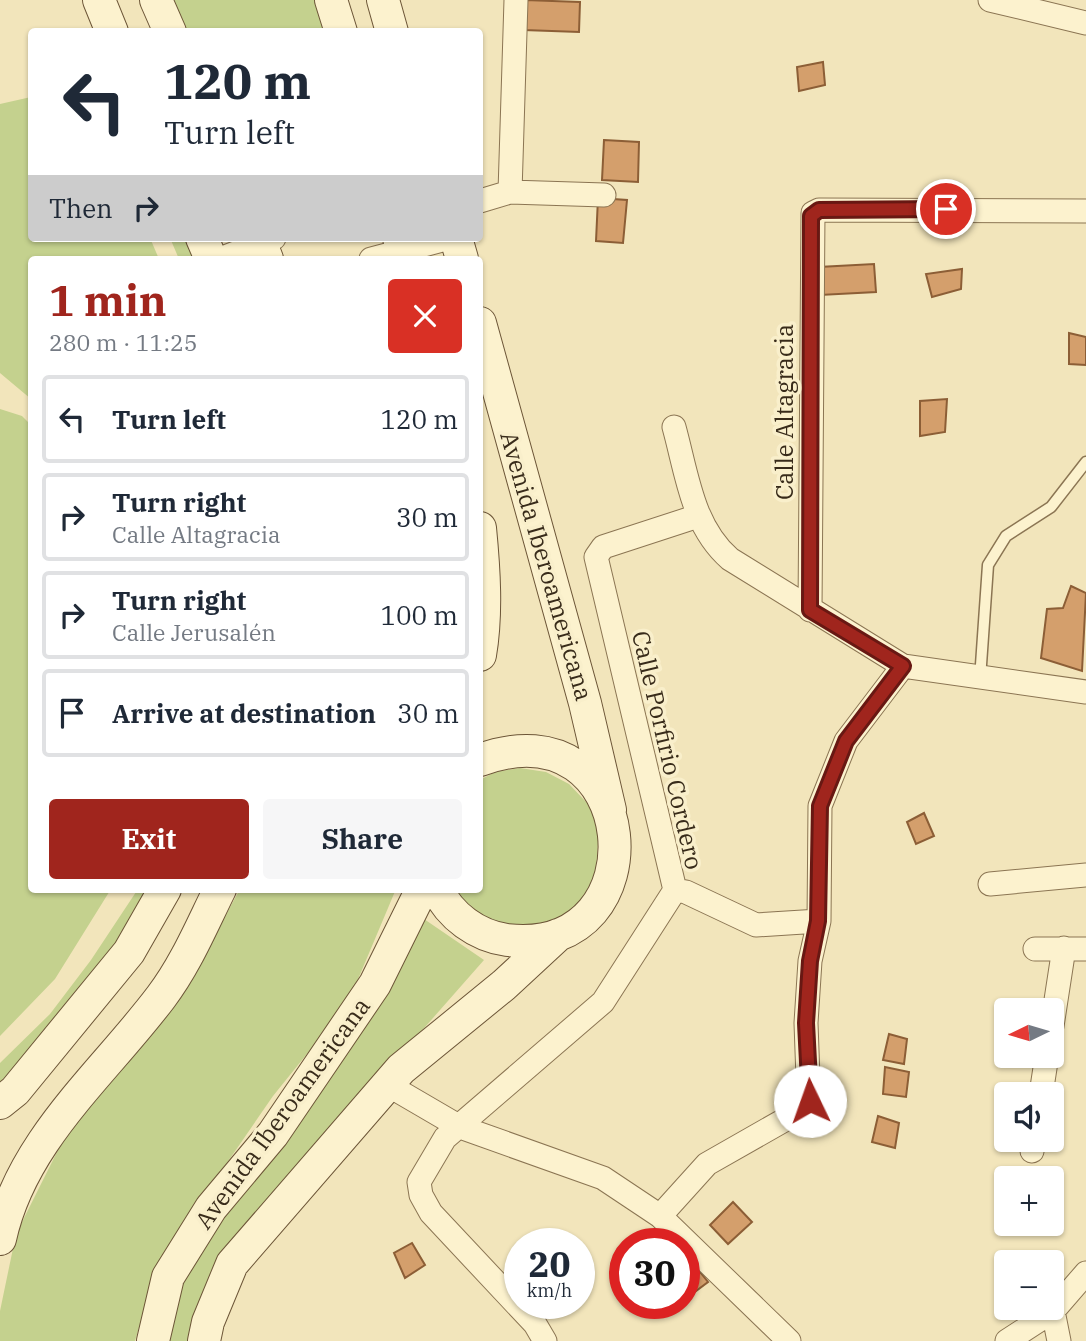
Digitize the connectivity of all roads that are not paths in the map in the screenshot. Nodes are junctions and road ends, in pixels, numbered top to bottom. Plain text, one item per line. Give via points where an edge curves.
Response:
1 (99, 0) edge
2 (156, 0) edge
3 (331, 0) edge
4 (383, 0) edge
5 (516, 0) edge
6 (990, 0) edge
7 (1086, 23) edge
8 (110, 28) edge
9 (168, 28) edge
10 (340, 28) edge
11 (391, 28) edge
12 (510, 192) junction
13 (604, 195) dead end
14 (483, 200) edge
15 (1086, 211) edge
16 (433, 242) edge
17 (265, 244) edge
18 (402, 249) edge
19 (229, 256) edge
20 (380, 256) edge
21 (483, 334) edge
22 (674, 427) dead end
23 (1086, 462) edge
24 (698, 516) junction
25 (483, 560) edge
26 (810, 610) junction
27 (483, 636) edge
28 (903, 666) junction
29 (980, 679) junction
30 (1086, 692) edge
31 (483, 759) edge
32 (610, 810) junction
33 (1086, 875) edge
34 (990, 884) dead end
35 (675, 890) junction
36 (163, 893) edge
37 (218, 893) edge
38 (420, 893) edge
39 (439, 893) edge
40 (818, 921) junction
41 (558, 934) junction
42 (1035, 949) dead end
43 (1075, 949) edge
44 (1060, 998) edge
45 (388, 1085) junction
46 (0, 1103) edge
47 (460, 1127) junction
48 (660, 1216) junction
49 (0, 1239) edge
50 (1086, 1272) edge
51 (1064, 1298) edge
52 (1039, 1320) edge
53 (1055, 1320) edge
54 (153, 1341) edge
55 (204, 1341) edge
56 (544, 1341) edge
57 (789, 1341) edge
58 (1007, 1341) edge
59 (1059, 1341) edge

1 - 8 street
2 - 9 street
3 - 10 street
4 - 11 street
5 - 12 street
6 - 7 street
12 - 13 street
12 - 14 street
15 - 26 street, Calle Altagracia via 833,210 813,214
16 - 18 street
17 - 19 street
18 - 20 street
21 - 32 street, Avenida Iberoamericana
22 - 24 street
23 - 29 lane via 1051,507 1006,536 988,565
24 - 26 street via 712,541 730,559
24 - 35 street, Calle Porfirio Cordero via 603,547 596,556
25 - 27 street
26 - 28 street
28 - 29 street
28 - 40 street via 846,741 820,806
29 - 30 street
31 - 32 street via 505,751 537,751 568,762 593,782
32 - 41 street, Avenida Iberoamericana via 617,839 614,869 602,897
33 - 34 street
35 - 40 street via 756,925
35 - 47 street, Calle Porfirio Cordero via 603,1002
36 - 46 street via 129,952 15,1091
37 - 49 street via 162,995 57,1122 24,1174
38 - 54 street, Avenida Iberoamericana via 375,984 273,1133 211,1208 169,1277
39 - 41 street via 467,925 495,938 527,942
40 - 48 street via 806,1023 809,1106 707,1164
41 - 45 street, Avenida Iberoamericana
42 - 43 street
43 - 44 street
45 - 47 street
45 - 55 street, Avenida Iberoamericana via 232,1264
47 - 48 street via 603,1178
47 - 56 street, Calle Porfirio Cordero via 445,1138 425,1170 419,1182 421,1195 431,1213 535,1324
48 - 57 street
50 - 51 street
52 - 58 street
53 - 59 street

